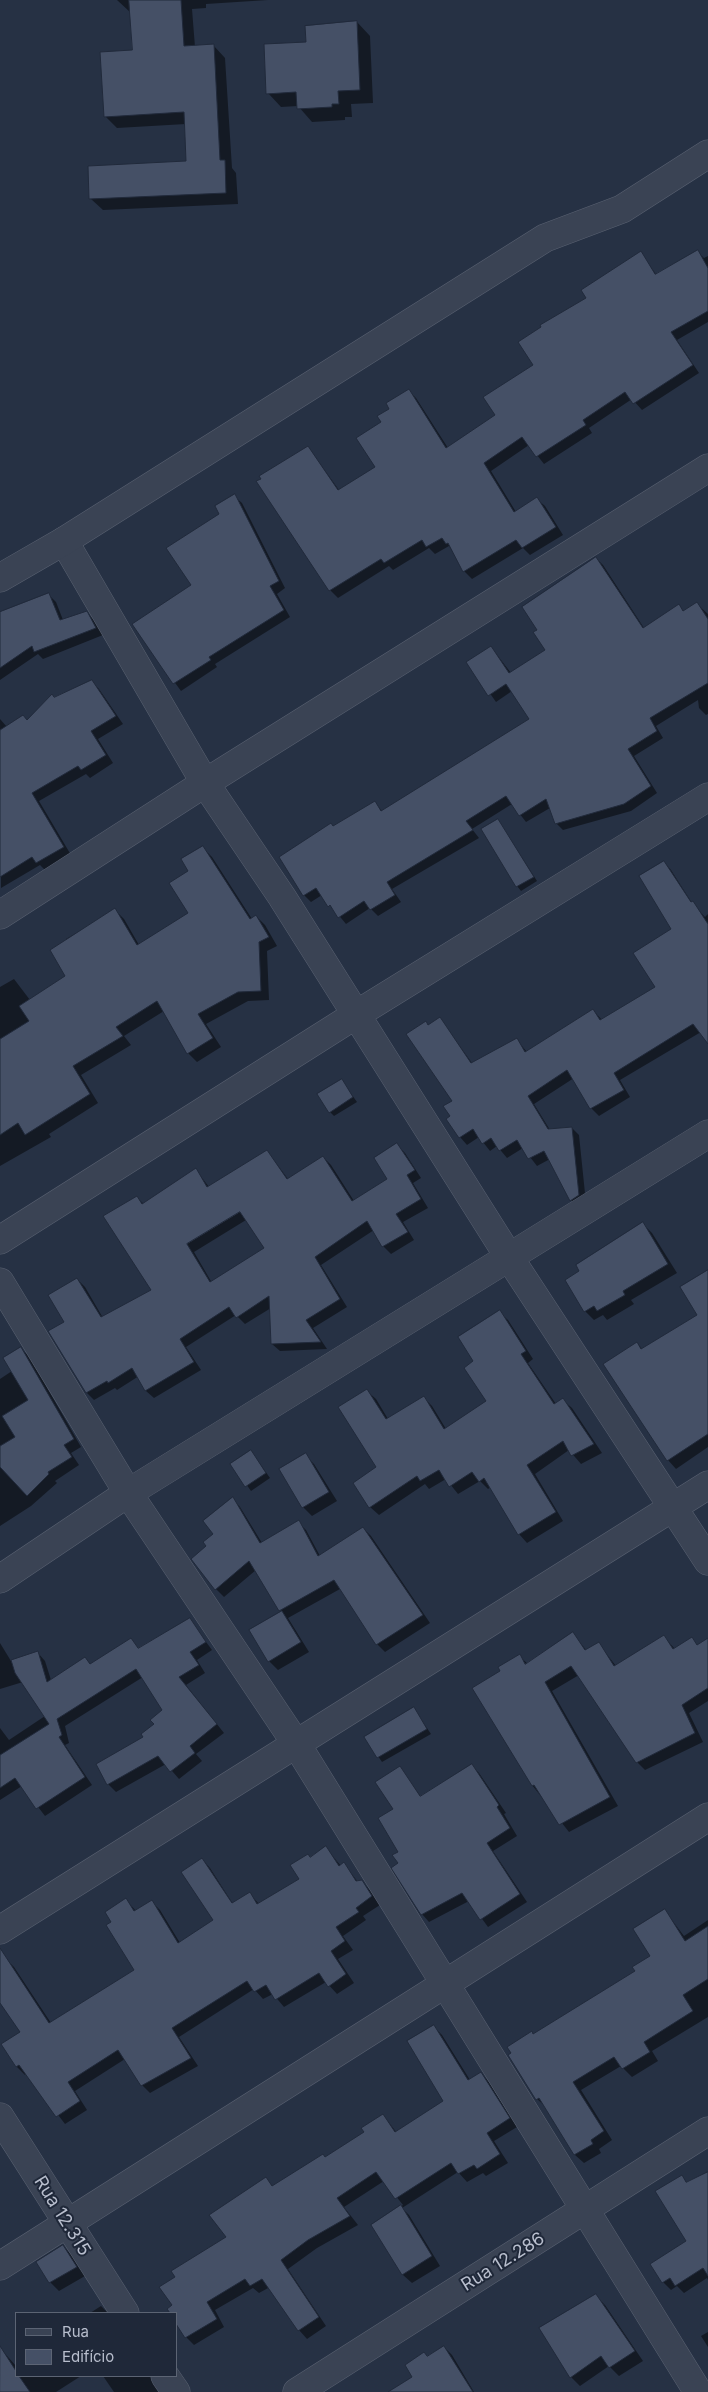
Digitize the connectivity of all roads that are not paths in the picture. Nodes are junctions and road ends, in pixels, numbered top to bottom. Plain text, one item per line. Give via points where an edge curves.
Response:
1 (708, 154) edge
2 (708, 468) edge
3 (64, 541) junction
4 (0, 578) edge
5 (205, 783) junction
6 (708, 797) edge
7 (0, 915) edge
8 (357, 1014) junction
9 (708, 1134) edge
10 (0, 1240) edge
11 (509, 1257) junction
12 (0, 1282) edge
13 (708, 1485) edge
14 (128, 1493) junction
15 (674, 1507) junction
16 (708, 1561) edge
17 (0, 1579) edge
18 (297, 1745) junction
19 (708, 1818) edge
20 (0, 1930) edge
21 (445, 1985) junction
22 (0, 2118) edge
23 (708, 2131) edge
24 (585, 2210) junction
25 (66, 2223) junction
26 (0, 2266) edge
27 (124, 2312) edge
28 (166, 2377) edge
29 (176, 2392) edge
30 (297, 2392) edge
31 (698, 2392) edge

1 - 3 street via 622,209 545,238
2 - 5 street
3 - 4 street
3 - 5 street
5 - 7 street
5 - 8 street
6 - 8 street
8 - 10 street
8 - 11 street
9 - 11 street
11 - 14 street
11 - 15 street
12 - 14 street
13 - 15 street
14 - 17 street
14 - 18 street
15 - 16 street
15 - 18 street
18 - 20 street
18 - 21 street
19 - 21 street
21 - 24 street
21 - 25 street
22 - 25 street, Rua 12.315
23 - 24 street, Rua 12.286
24 - 30 street, Rua 12.286
24 - 31 street
25 - 26 street
25 - 27 street, Rua 12.315
28 - 29 street

